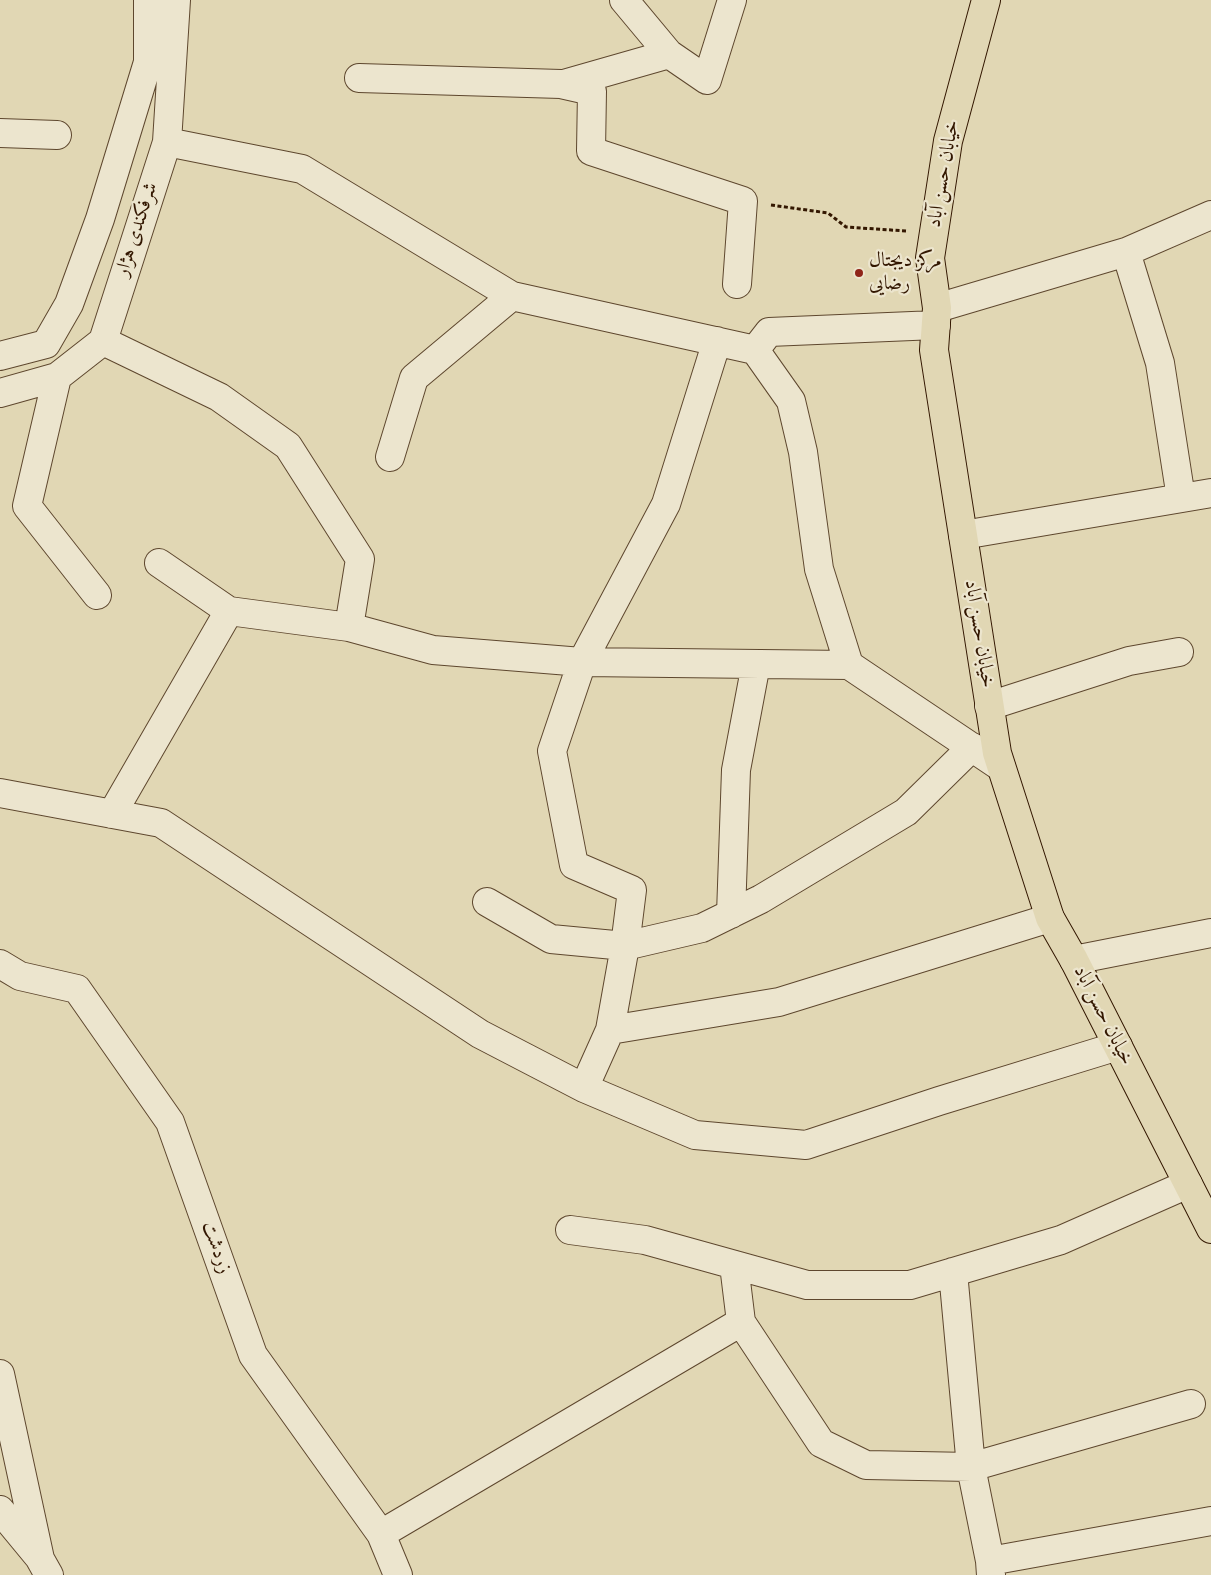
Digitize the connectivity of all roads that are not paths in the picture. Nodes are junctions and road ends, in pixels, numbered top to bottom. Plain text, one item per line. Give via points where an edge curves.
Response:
1 (148, 0) edge
2 (176, 0) edge
3 (624, 0) edge
4 (732, 0) edge
5 (986, 0) edge
6 (670, 54) junction
7 (360, 78) dead end
8 (561, 84) junction
9 (0, 133) edge
10 (57, 135) dead end
11 (166, 142) junction
12 (1211, 214) edge
13 (1126, 252) junction
14 (737, 284) dead end
15 (512, 296) junction
16 (937, 317) junction
17 (103, 341) junction
18 (717, 341) junction
19 (755, 350) junction
20 (0, 356) edge
21 (57, 377) junction
22 (0, 393) edge
23 (390, 457) dead end
24 (1211, 493) edge
25 (1181, 498) junction
26 (963, 535) junction
27 (159, 563) dead end
28 (96, 595) dead end
29 (229, 611) junction
30 (349, 627) junction
31 (1179, 652) dead end
32 (582, 662) junction
33 (756, 664) junction
34 (849, 665) junction
35 (989, 706) junction
36 (972, 747) junction
37 (1001, 767) junction
38 (0, 793) edge
39 (112, 814) junction
40 (487, 902) dead end
41 (731, 914) junction
42 (1050, 918) junction
43 (1211, 933) edge
44 (625, 946) junction
45 (1074, 960) junction
46 (0, 964) edge
47 (610, 1030) junction
48 (1118, 1046) junction
49 (584, 1088) junction
50 (1188, 1184) junction
51 (570, 1230) dead end
52 (1211, 1230) edge
53 (734, 1265) junction
54 (953, 1272) junction
55 (741, 1322) junction
56 (0, 1374) edge
57 (1191, 1404) dead end
58 (971, 1467) junction
59 (0, 1510) edge
60 (1211, 1521) edge
61 (381, 1534) junction
62 (45, 1567) edge
63 (991, 1568) edge
64 (398, 1575) edge

1 - 20 street via 148,62 100,219 69,304 46,344
2 - 11 street, شرفکندی هژار
3 - 6 street
4 - 6 street via 707,80
5 - 16 main road, خیابان حسن آباد via 948,141 930,258
6 - 8 street
7 - 8 street
8 - 14 street via 592,91 591,151 743,201
9 - 10 street
11 - 15 street via 302,169
11 - 17 street, شرفکندی هژار
12 - 13 street
13 - 16 street
13 - 25 street via 1160,363
15 - 18 street
15 - 23 street via 414,378
16 - 19 street via 770,332
16 - 26 main road, خیابان حسن آباد via 934,350
17 - 21 street
17 - 30 street via 220,397 288,446 360,558
18 - 19 street
18 - 32 street via 666,504
19 - 34 street via 791,401 819,569
21 - 22 street
21 - 28 street via 26,506
24 - 25 street
25 - 26 street
26 - 35 main road, خیابان حسن آباد
27 - 29 street
29 - 30 street
29 - 39 street
30 - 32 street via 433,650
31 - 35 street via 1129,661
32 - 33 street
32 - 44 street via 552,751 574,865 632,890
33 - 34 street
33 - 41 street via 736,770
34 - 36 street
35 - 37 main road, خیابان حسن آباد
36 - 37 street
36 - 41 street via 906,812
37 - 42 main road, خیابان حسن آباد
38 - 39 street
39 - 49 street via 161,823 480,1034
40 - 44 street via 551,939
41 - 44 street via 702,928
42 - 45 main road, خیابان حسن آباد
42 - 47 street via 779,1002
43 - 45 street
44 - 47 street
45 - 48 main road, خیابان حسن آباد
46 - 61 street, زردشت via 20,976 77,989 170,1122 253,1355
47 - 49 street
48 - 49 street via 939,1100 806,1145 695,1135
48 - 50 main road, خیابان حسن آباد
50 - 52 main road, خیابان حسن آباد
50 - 54 street via 1061,1240
51 - 53 street via 645,1240
53 - 54 street via 807,1285 910,1285
53 - 55 street
54 - 58 street
55 - 58 street via 821,1443 866,1465
55 - 61 street
56 - 62 street
57 - 58 street
58 - 63 street
59 - 62 street
60 - 63 street
61 - 64 street, زردشت

